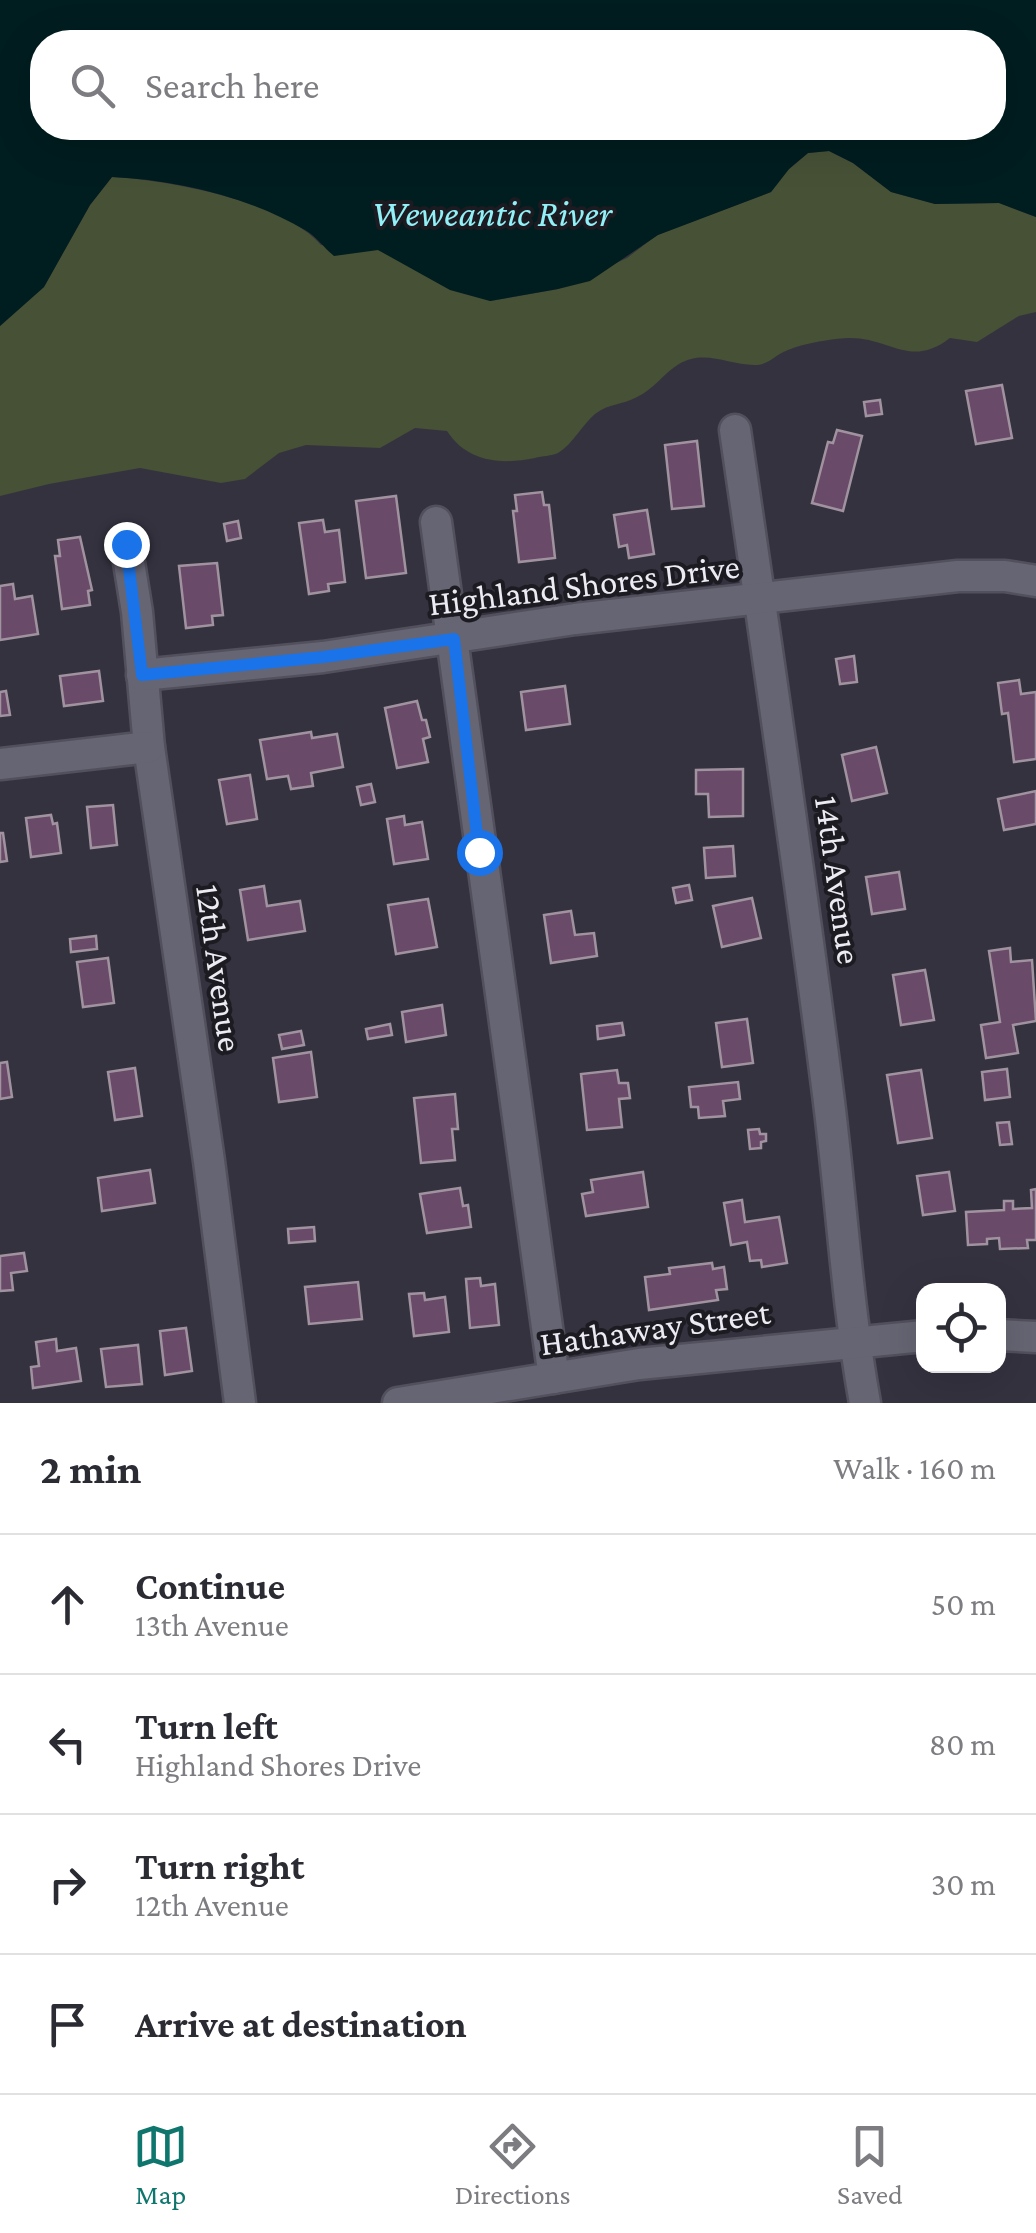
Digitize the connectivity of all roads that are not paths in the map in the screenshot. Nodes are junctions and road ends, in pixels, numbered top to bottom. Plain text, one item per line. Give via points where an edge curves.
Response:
1 (734, 430) dead end
2 (436, 522) dead end
3 (126, 544) dead end
4 (1036, 581) edge
5 (760, 600) junction
6 (454, 639) junction
7 (142, 675) junction
8 (149, 747) junction
9 (0, 764) edge
10 (1006, 1335) edge
11 (916, 1337) edge
12 (1036, 1337) edge
13 (854, 1341) junction
14 (554, 1378) junction
15 (240, 1403) edge
16 (398, 1403) edge
17 (865, 1403) edge

1 - 5 street, 14th Avenue
2 - 6 street
3 - 7 street, 12th Avenue
4 - 5 street, Highland Shores Drive via 958,576
5 - 6 street, Highland Shores Drive
5 - 13 street, 14th Avenue via 831,1116
6 - 7 street, Highland Shores Drive
6 - 14 street
7 - 8 street, 12th Avenue
8 - 9 street
8 - 15 street, 12th Avenue
10 - 12 street
11 - 13 street, Hathaway Street
13 - 14 street, Hathaway Street
13 - 17 street, 14th Avenue
14 - 16 street, Hathaway Street

